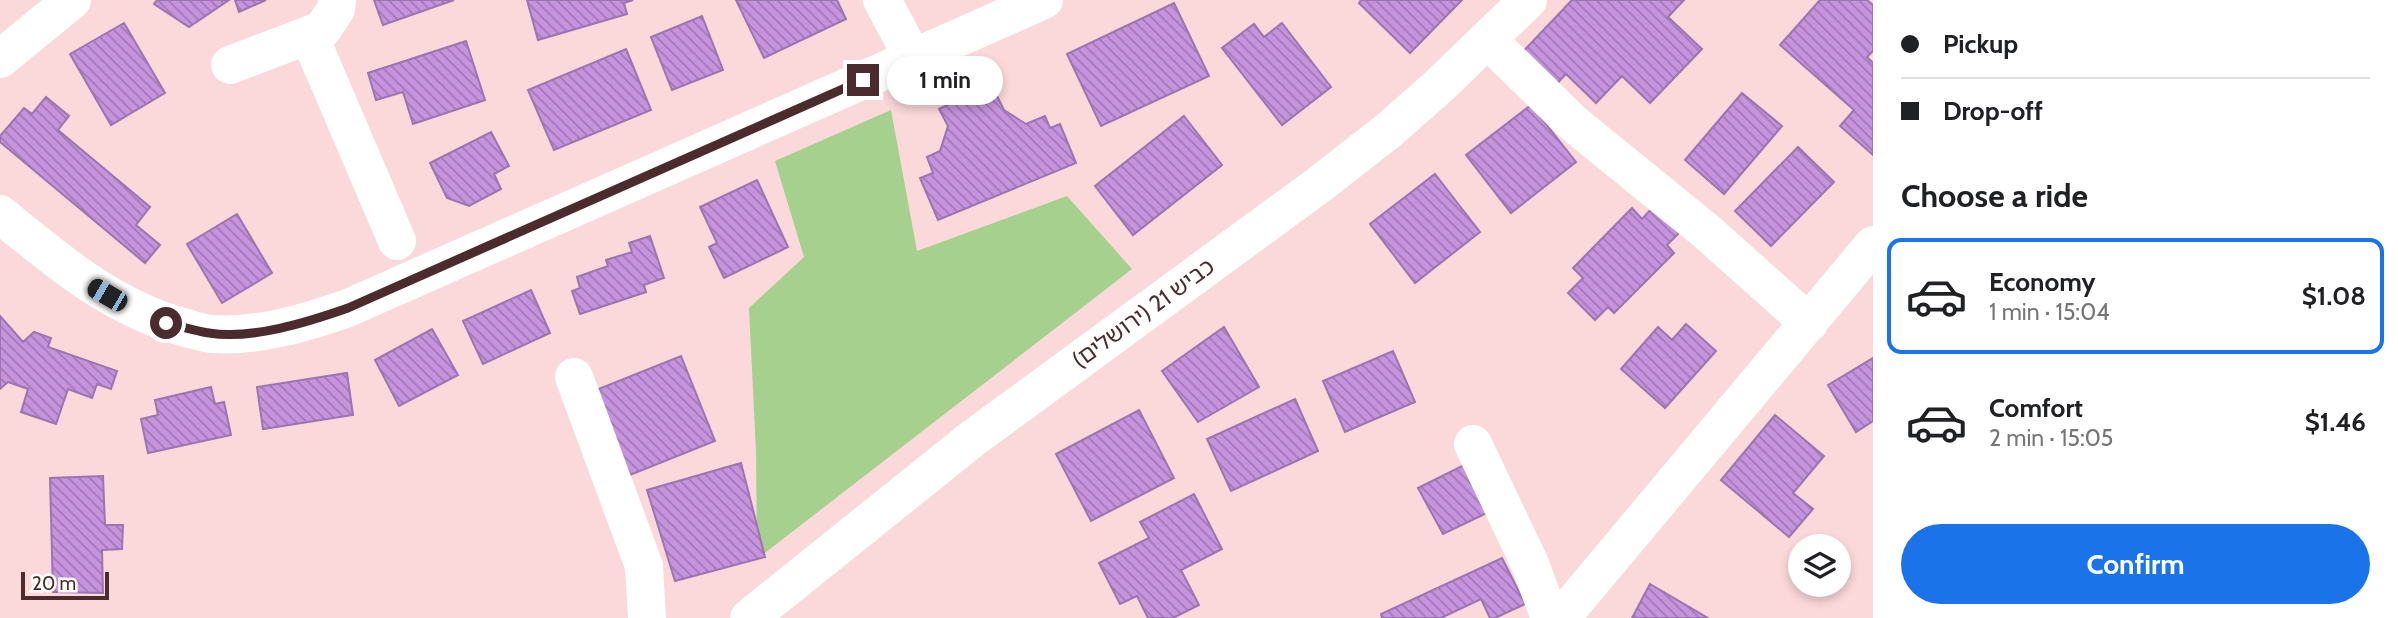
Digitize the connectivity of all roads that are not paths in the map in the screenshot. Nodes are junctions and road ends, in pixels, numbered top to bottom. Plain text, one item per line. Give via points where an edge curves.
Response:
1 (72, 0) edge
2 (337, 0) edge
3 (882, 0) edge
4 (1044, 0) edge
5 (1528, 0) edge
6 (309, 35) junction
7 (1488, 40) junction
8 (913, 58) junction
9 (0, 59) edge
10 (230, 65) dead end
11 (0, 214) edge
12 (397, 241) dead end
13 (1873, 245) edge
14 (1809, 323) junction
15 (574, 376) dead end
16 (1473, 444) dead end
17 (647, 618) edge
18 (749, 618) edge
19 (1550, 618) edge
20 (1561, 618) edge

1 - 9 street
2 - 6 street via 337,9 322,30
3 - 8 street
4 - 8 street
5 - 7 street, כביש 21 (ירושלים)
6 - 10 street
6 - 12 street
7 - 14 street via 1573,123
7 - 18 street, כביש 21 (ירושלים) via 1360,153 972,439
8 - 11 street via 348,308 259,332 211,334 166,323 126,306 89,285
13 - 14 street
14 - 20 street
15 - 17 street via 644,566
16 - 19 street via 1530,564

